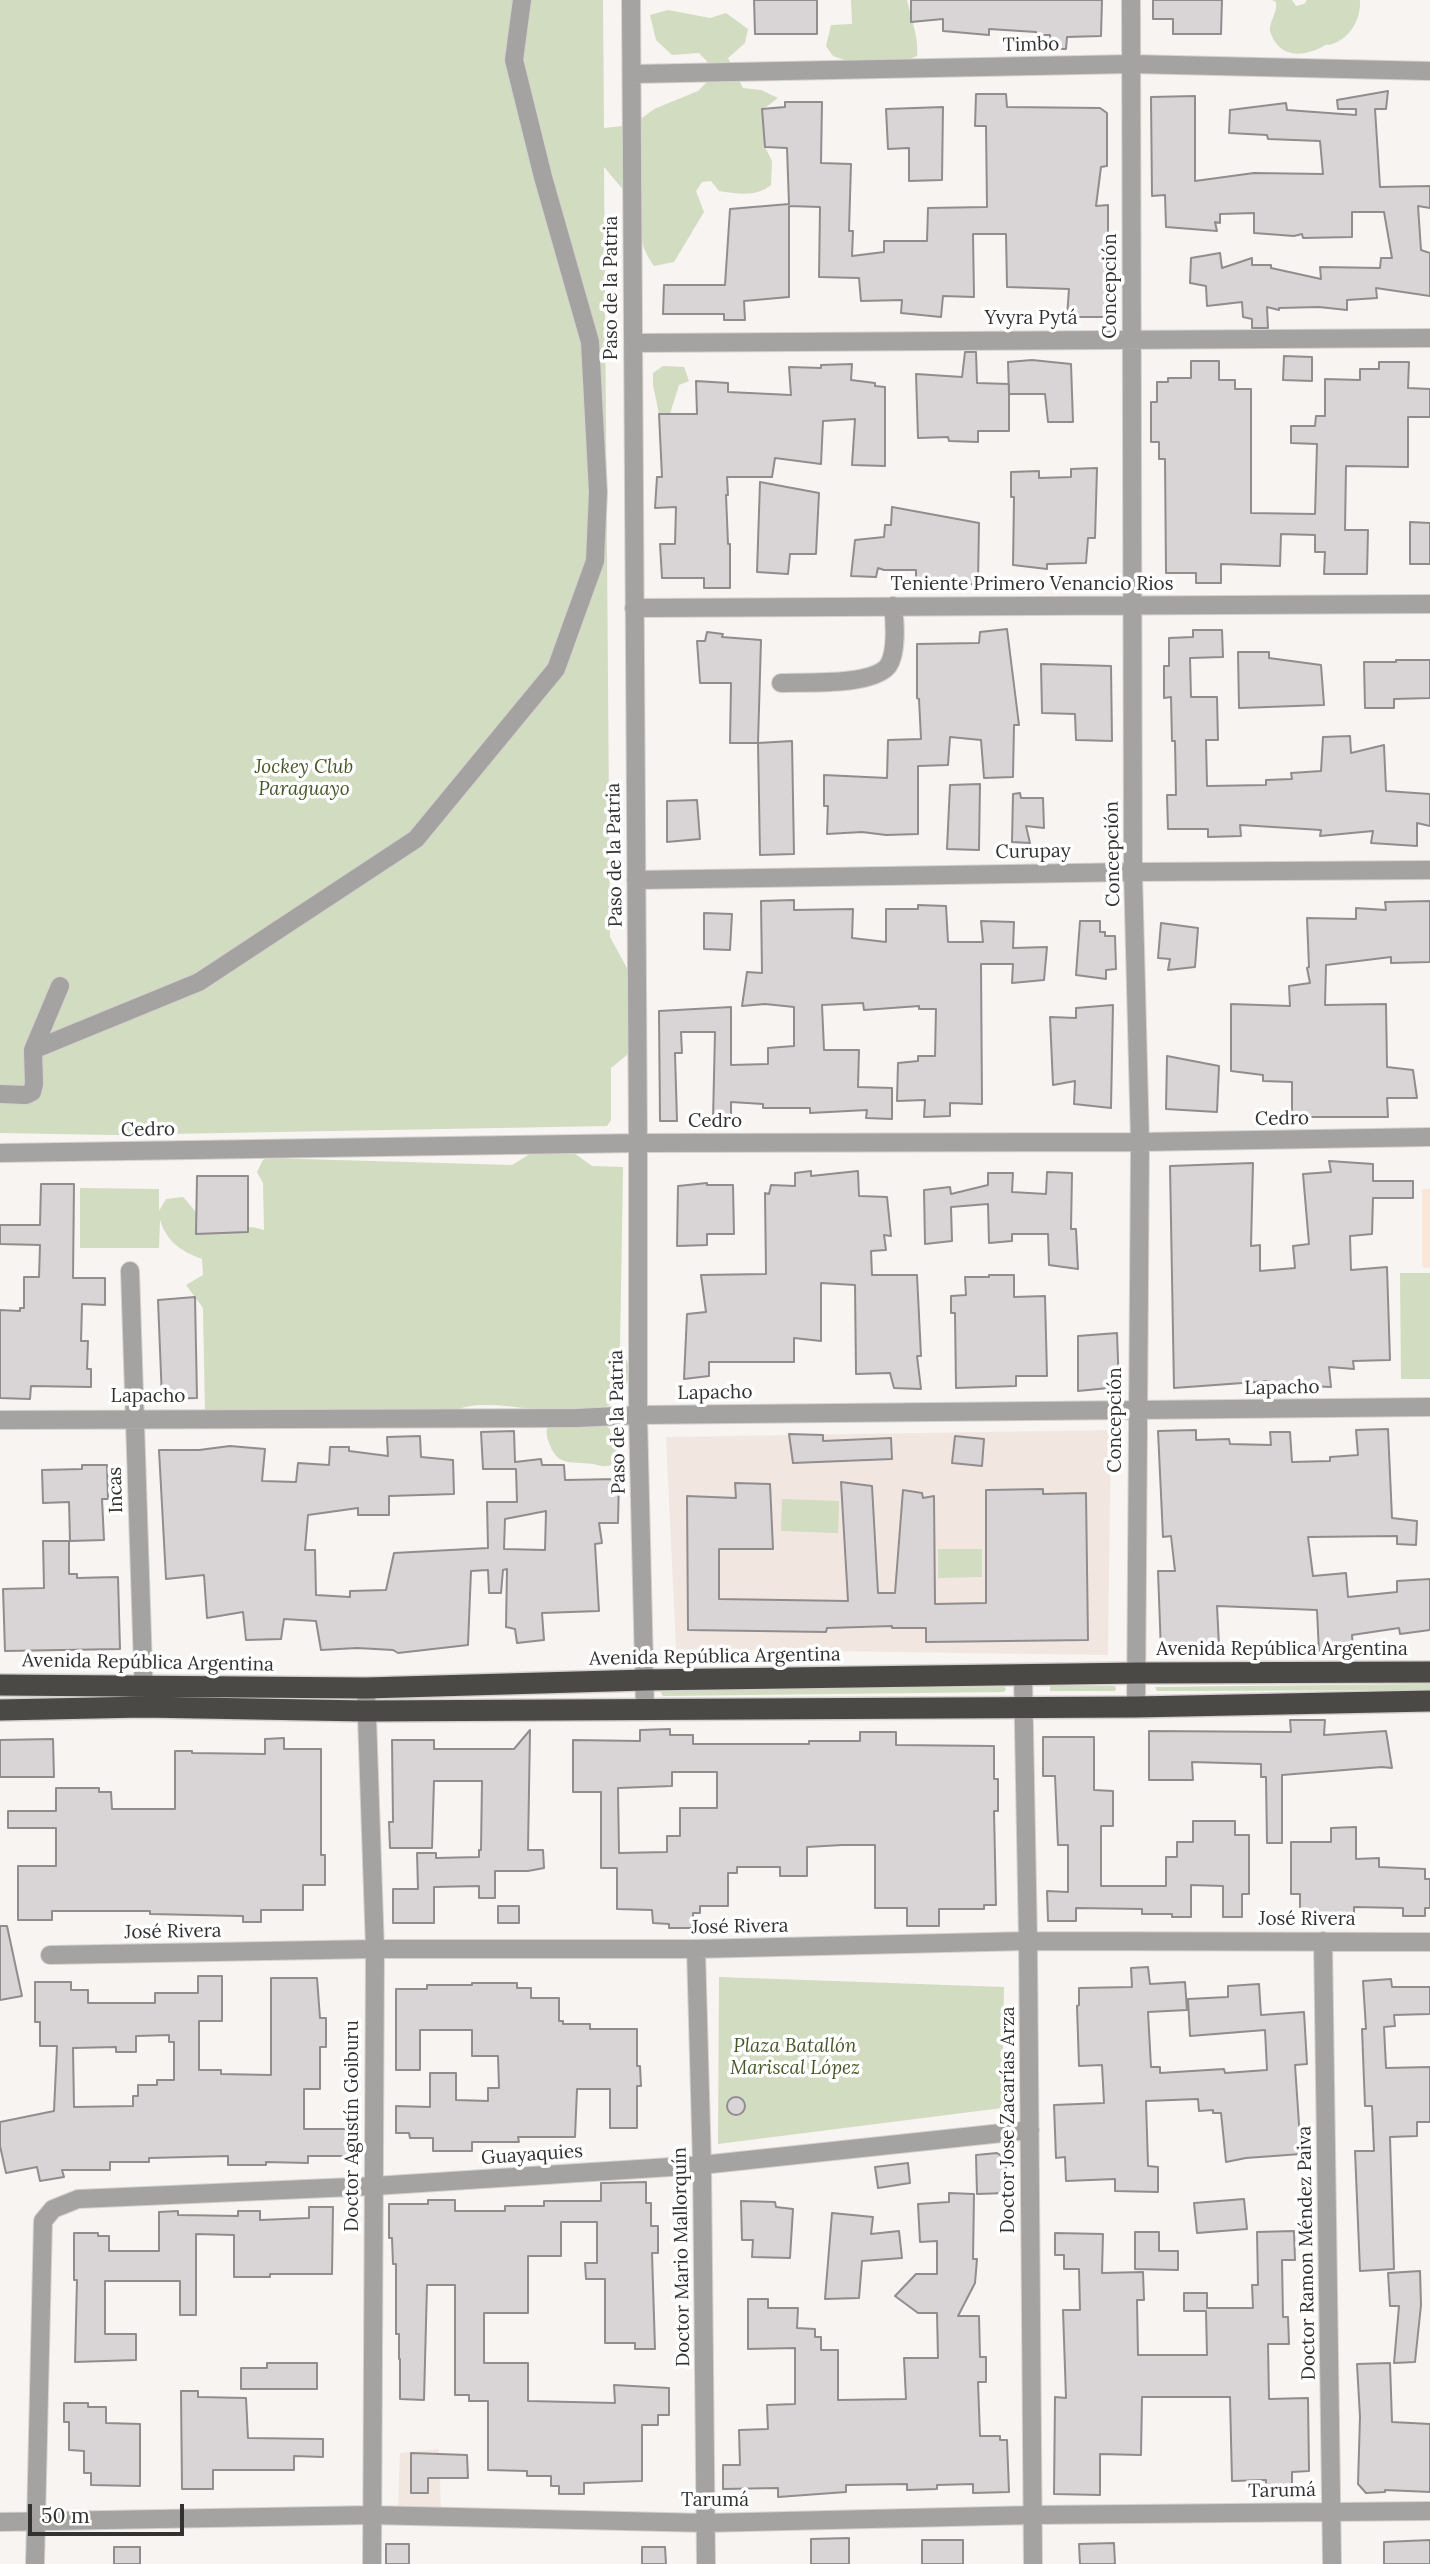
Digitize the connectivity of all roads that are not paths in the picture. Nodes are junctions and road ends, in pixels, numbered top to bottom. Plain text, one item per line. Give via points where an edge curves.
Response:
1 (522, 0) edge
2 (631, 0) edge
3 (1131, 0) edge
4 (1131, 64) junction
5 (1430, 71) edge
6 (633, 74) junction
7 (1430, 338) edge
8 (1132, 340) junction
9 (633, 343) junction
10 (1430, 604) edge
11 (1133, 605) junction
12 (893, 606) junction
13 (634, 608) junction
14 (781, 683) dead end
15 (1430, 870) edge
16 (1133, 872) junction
17 (636, 880) junction
18 (60, 986) dead end
19 (33, 1050) junction
20 (0, 1094) edge
21 (1430, 1137) edge
22 (1140, 1142) junction
23 (638, 1143) junction
24 (0, 1153) edge
25 (130, 1271) dead end
26 (1430, 1407) edge
27 (1137, 1410) junction
28 (638, 1415) junction
29 (134, 1418) junction
30 (0, 1420) edge
31 (1430, 1672) edge
32 (1138, 1673) junction
33 (1023, 1676) junction
34 (645, 1680) junction
35 (0, 1685) edge
36 (144, 1685) junction
37 (366, 1688) junction
38 (1430, 1701) edge
39 (143, 1707) junction
40 (1024, 1707) junction
41 (1136, 1707) junction
42 (645, 1709) junction
43 (0, 1710) edge
44 (365, 1712) junction
45 (1028, 1941) junction
46 (1323, 1941) junction
47 (1430, 1942) edge
48 (375, 1949) junction
49 (696, 1949) junction
50 (50, 1955) dead end
51 (1030, 2130) junction
52 (702, 2165) junction
53 (374, 2186) junction
54 (1332, 2511) junction
55 (1430, 2511) edge
56 (371, 2515) junction
57 (1033, 2515) junction
58 (0, 2522) edge
59 (34, 2522) junction
60 (706, 2523) junction
61 (35, 2564) edge
62 (372, 2564) edge
63 (706, 2564) edge
64 (1033, 2564) edge
65 (1332, 2564) edge

1 - 19 street via 514,60 590,342 598,492 595,561 556,669 416,839 199,982
2 - 6 street, Paso de la Patria
3 - 4 street, Concepción
4 - 5 street, Timbo
4 - 6 street, Timbo
4 - 8 street, Concepción
6 - 9 street, Paso de la Patria
7 - 8 street, Yvyra Pytá
8 - 9 street, Yvyra Pytá
8 - 11 street, Concepción
9 - 13 street, Paso de la Patria
10 - 11 street, Teniente Primero Venancio Rios
11 - 12 street, Teniente Primero Venancio Rios
11 - 16 street, Concepción
12 - 13 street, Teniente Primero Venancio Rios
12 - 14 street via 896,628 890,664 879,674
13 - 17 street, Paso de la Patria
15 - 16 street, Curupay
16 - 17 street, Curupay
16 - 22 street, Concepción
17 - 23 street, Paso de la Patria
18 - 19 street
19 - 20 street via 32,1092
21 - 22 street, Cedro
22 - 23 street, Cedro
22 - 27 street, Concepción
23 - 24 street, Cedro
23 - 28 street, Paso de la Patria
25 - 29 street, Incas
26 - 27 street, Lapacho
27 - 28 street, Lapacho
27 - 32 street, Concepción
28 - 29 street, Lapacho
28 - 34 street, Paso de la Patria
29 - 30 street, Lapacho
29 - 36 street, Incas
31 - 32 highway, Avenida República Argentina
32 - 33 highway, Avenida República Argentina
32 - 41 street, Concepción
33 - 34 highway, Avenida República Argentina
33 - 40 street, Doctor Jose Zacarías Arza
34 - 37 highway, Avenida República Argentina
34 - 42 street, Paso de la Patria
35 - 36 highway, Avenida República Argentina
36 - 37 highway, Avenida República Argentina
36 - 39 street, Incas
37 - 44 street, Doctor Agustín Goiburu
38 - 41 highway
39 - 43 highway
39 - 44 highway
40 - 41 highway
40 - 42 highway
40 - 45 street, Doctor Jose Zacarías Arza
42 - 44 highway
44 - 48 street, Doctor Agustín Goiburu
45 - 46 street, José Rivera
45 - 49 street, José Rivera
45 - 51 street, Doctor Jose Zacarías Arza
46 - 47 street, José Rivera
46 - 54 street, Doctor Ramon Méndez Paiva
48 - 49 street, José Rivera
48 - 50 street, José Rivera
48 - 53 street, Doctor Agustín Goiburu
49 - 52 street, Doctor Mario Mallorquín
51 - 52 street, Guayaquies
51 - 57 street, Doctor Jose Zacarías Arza
52 - 53 street, Guayaquies
52 - 60 street, Doctor Mario Mallorquín
53 - 56 street, Doctor Agustín Goiburu
53 - 59 street, Guayaquies via 78,2199 53,2209 43,2221
54 - 55 street, Tarumá
54 - 57 street, Tarumá
54 - 65 street, Doctor Ramon Méndez Paiva
56 - 59 street, Tarumá
56 - 60 street, Tarumá
56 - 62 street, Doctor Agustín Goiburu
57 - 60 street, Tarumá
57 - 64 street, Doctor Jose Zacarías Arza
58 - 59 street, Tarumá
59 - 61 street
60 - 63 street, Doctor Mario Mallorquín

